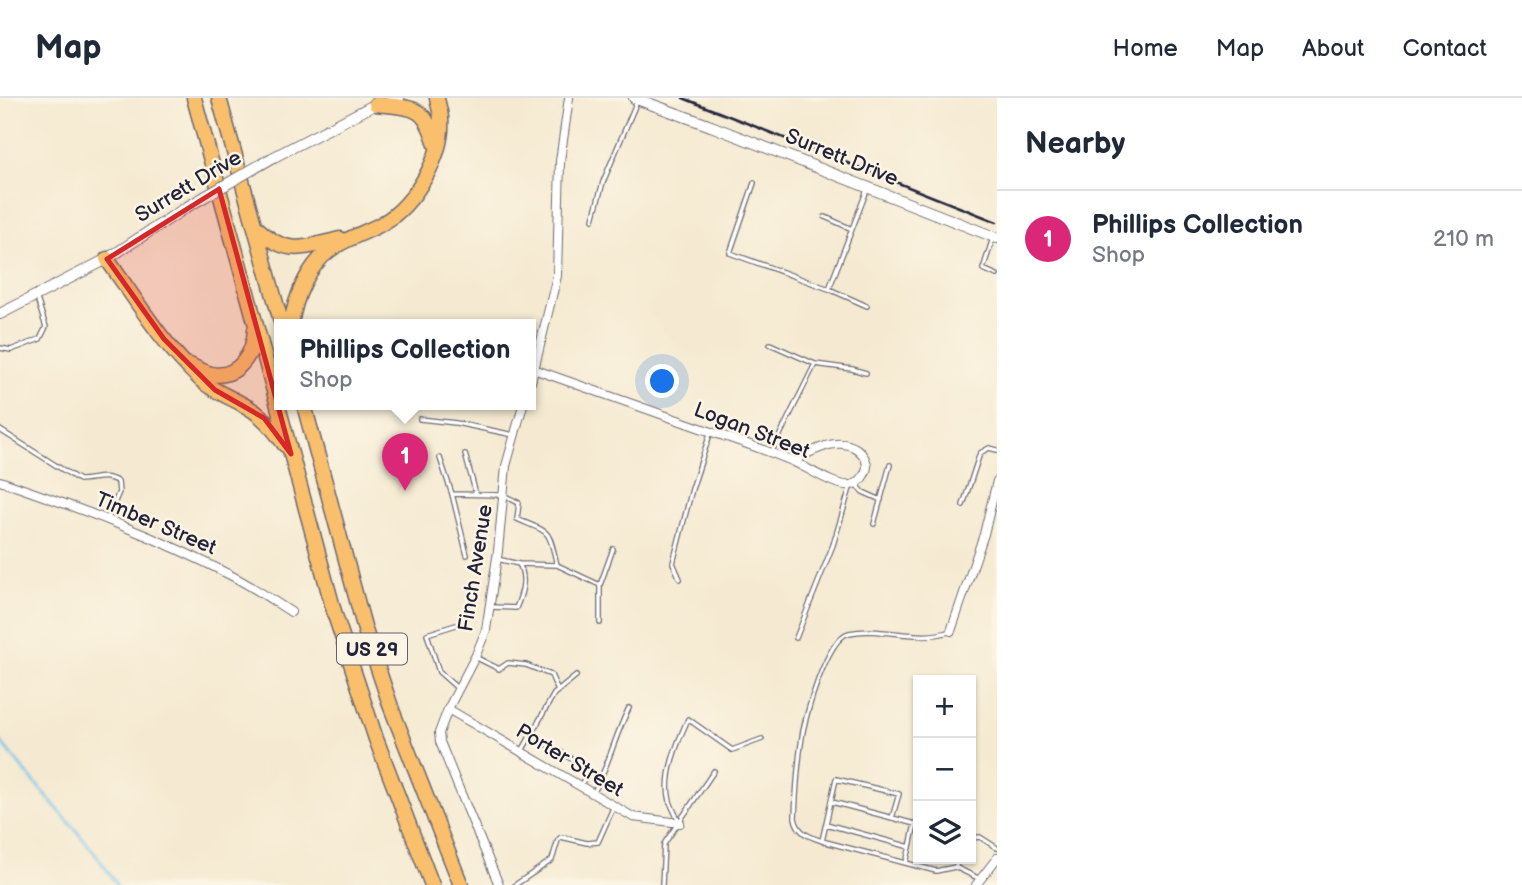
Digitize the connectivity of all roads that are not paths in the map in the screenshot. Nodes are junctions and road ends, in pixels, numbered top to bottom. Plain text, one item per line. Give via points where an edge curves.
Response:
1 (194, 98) edge
2 (219, 98) edge
3 (400, 98) edge
4 (437, 98) edge
5 (569, 98) edge
6 (636, 99) edge
7 (376, 104) junction
8 (437, 148) junction
9 (754, 183) dead end
10 (867, 188) junction
11 (825, 218) dead end
12 (593, 219) dead end
13 (254, 226) junction
14 (852, 229) junction
15 (358, 235) junction
16 (995, 237) edge
17 (107, 259) junction
18 (997, 275) edge
19 (829, 289) junction
20 (36, 297) junction
21 (867, 306) dead end
22 (0, 314) edge
23 (280, 319) edge
24 (292, 319) edge
25 (255, 320) junction
26 (770, 344) dead end
27 (0, 348) edge
28 (185, 363) junction
29 (815, 364) junction
30 (536, 370) joint
31 (866, 373) dead end
32 (274, 391) edge
33 (279, 410) edge
34 (305, 410) edge
35 (522, 410) edge
36 (420, 419) dead end
37 (0, 430) edge
38 (710, 432) junction
39 (514, 435) junction
40 (997, 450) edge
41 (771, 453) junction
42 (291, 454) junction
43 (465, 454) dead end
44 (440, 458) dead end
45 (792, 461) junction
46 (890, 465) dead end
47 (0, 481) edge
48 (997, 481) edge
49 (853, 484) junction
50 (452, 494) junction
51 (475, 494) junction
52 (503, 495) junction
53 (881, 500) junction
54 (963, 505) dead end
55 (107, 520) junction
56 (874, 524) dead end
57 (613, 549) dead end
58 (467, 555) dead end
59 (497, 559) junction
60 (519, 564) junction
61 (557, 565) junction
62 (680, 579) dead end
63 (600, 585) junction
64 (490, 606) junction
65 (291, 612) dead end
66 (600, 623) dead end
67 (456, 625) dead end
68 (951, 631) joint
69 (796, 638) dead end
70 (475, 657) junction
71 (576, 676) dead end
72 (459, 689) junction
73 (558, 691) junction
74 (448, 709) junction
75 (629, 709) dead end
76 (529, 737) junction
77 (762, 739) dead end
78 (522, 751) junction
79 (715, 771) dead end
80 (581, 786) junction
81 (593, 794) junction
82 (831, 802) junction
83 (614, 806) junction
84 (892, 818) junction
85 (680, 823) junction
86 (826, 824) junction
87 (976, 837) edge
88 (822, 841) junction
89 (910, 847) junction
90 (997, 848) edge
91 (997, 858) edge
92 (906, 863) junction
93 (956, 864) edge
94 (955, 867) junction
95 (978, 882) edge
96 (432, 885) edge
97 (461, 885) edge
98 (499, 885) edge
99 (515, 885) edge
100 (662, 885) edge

1 - 25 highway, US 29
2 - 13 highway
3 - 7 street, Surrett Drive
4 - 8 highway via 441,121
5 - 30 street via 560,161 557,276
6 - 10 street, Surrett Drive
6 - 12 lane
7 - 8 highway via 421,114 429,122
7 - 17 street, Surrett Drive, bridge via 272,158
8 - 15 highway via 421,187 405,207
9 - 19 lane via 730,253
10 - 14 lane
10 - 16 street, Surrett Drive
11 - 14 lane
13 - 15 highway via 282,247 300,248
13 - 23 highway
14 - 19 lane
15 - 24 highway via 329,250 315,266 295,302
16 - 18 lane via 982,269
17 - 20 street, Surrett Drive
17 - 28 highway
19 - 21 lane
20 - 22 street, Surrett Drive
20 - 27 lane via 47,327 40,339 11,350
25 - 28 highway via 254,343 238,369 209,374
25 - 32 highway, US 29
26 - 29 lane
28 - 42 highway via 215,390 264,418
29 - 31 lane
29 - 41 lane
30 - 38 street, Logan Street
33 - 42 highway, US 29
34 - 97 highway, US 29 via 369,641
35 - 39 street, Finch Avenue
36 - 39 lane
37 - 55 lane via 79,480 103,476 118,482 119,492
38 - 41 street, Logan Street
38 - 62 lane via 673,563
39 - 52 street, Finch Avenue
40 - 54 lane via 980,453
41 - 45 street, Logan Street
42 - 96 highway, US 29 via 335,615
43 - 51 lane
44 - 50 lane
45 - 49 street, Logan Street via 836,482
45 - 49 street via 827,445 848,444 866,460 865,474
46 - 53 lane
47 - 55 street, Timber Street
48 - 68 street
49 - 53 lane
49 - 69 lane
50 - 51 lane
50 - 58 lane
51 - 52 lane
52 - 59 street, Finch Avenue
52 - 61 lane via 519,503 517,519 541,527 551,538
53 - 56 lane
55 - 65 street, Timber Street via 235,577
57 - 63 lane
59 - 60 lane
59 - 64 street, Finch Avenue
60 - 61 lane
60 - 64 lane via 524,581 516,608
61 - 63 lane
63 - 66 lane
64 - 70 street, Finch Avenue
67 - 72 lane via 427,634 439,672
68 - 88 lane via 940,635 850,632 834,645 802,735 796,803 797,827
70 - 72 street, Finch Avenue
70 - 73 lane via 499,669 509,663 538,668 551,675
71 - 73 lane
72 - 74 street, Finch Avenue
73 - 76 lane
74 - 78 street, Porter Street
74 - 98 street, Finch Avenue via 440,742
75 - 81 lane
76 - 78 lane
76 - 80 lane via 580,765 586,774
77 - 85 lane via 732,750 688,719 673,752 671,770 669,799
78 - 80 street, Porter Street
79 - 85 lane
80 - 81 street, Porter Street
81 - 83 street, Porter Street
82 - 84 lane
82 - 84 lane via 836,779 899,794
82 - 86 lane
83 - 85 street, Porter Street via 633,817
83 - 99 lane via 598,842 561,837 552,860
84 - 89 lane via 915,824
85 - 100 lane via 664,844
86 - 88 lane
86 - 89 lane
87 - 90 lane
88 - 92 lane
89 - 92 lane
91 - 95 street
92 - 94 lane via 936,871
93 - 94 lane
94 - 95 lane

